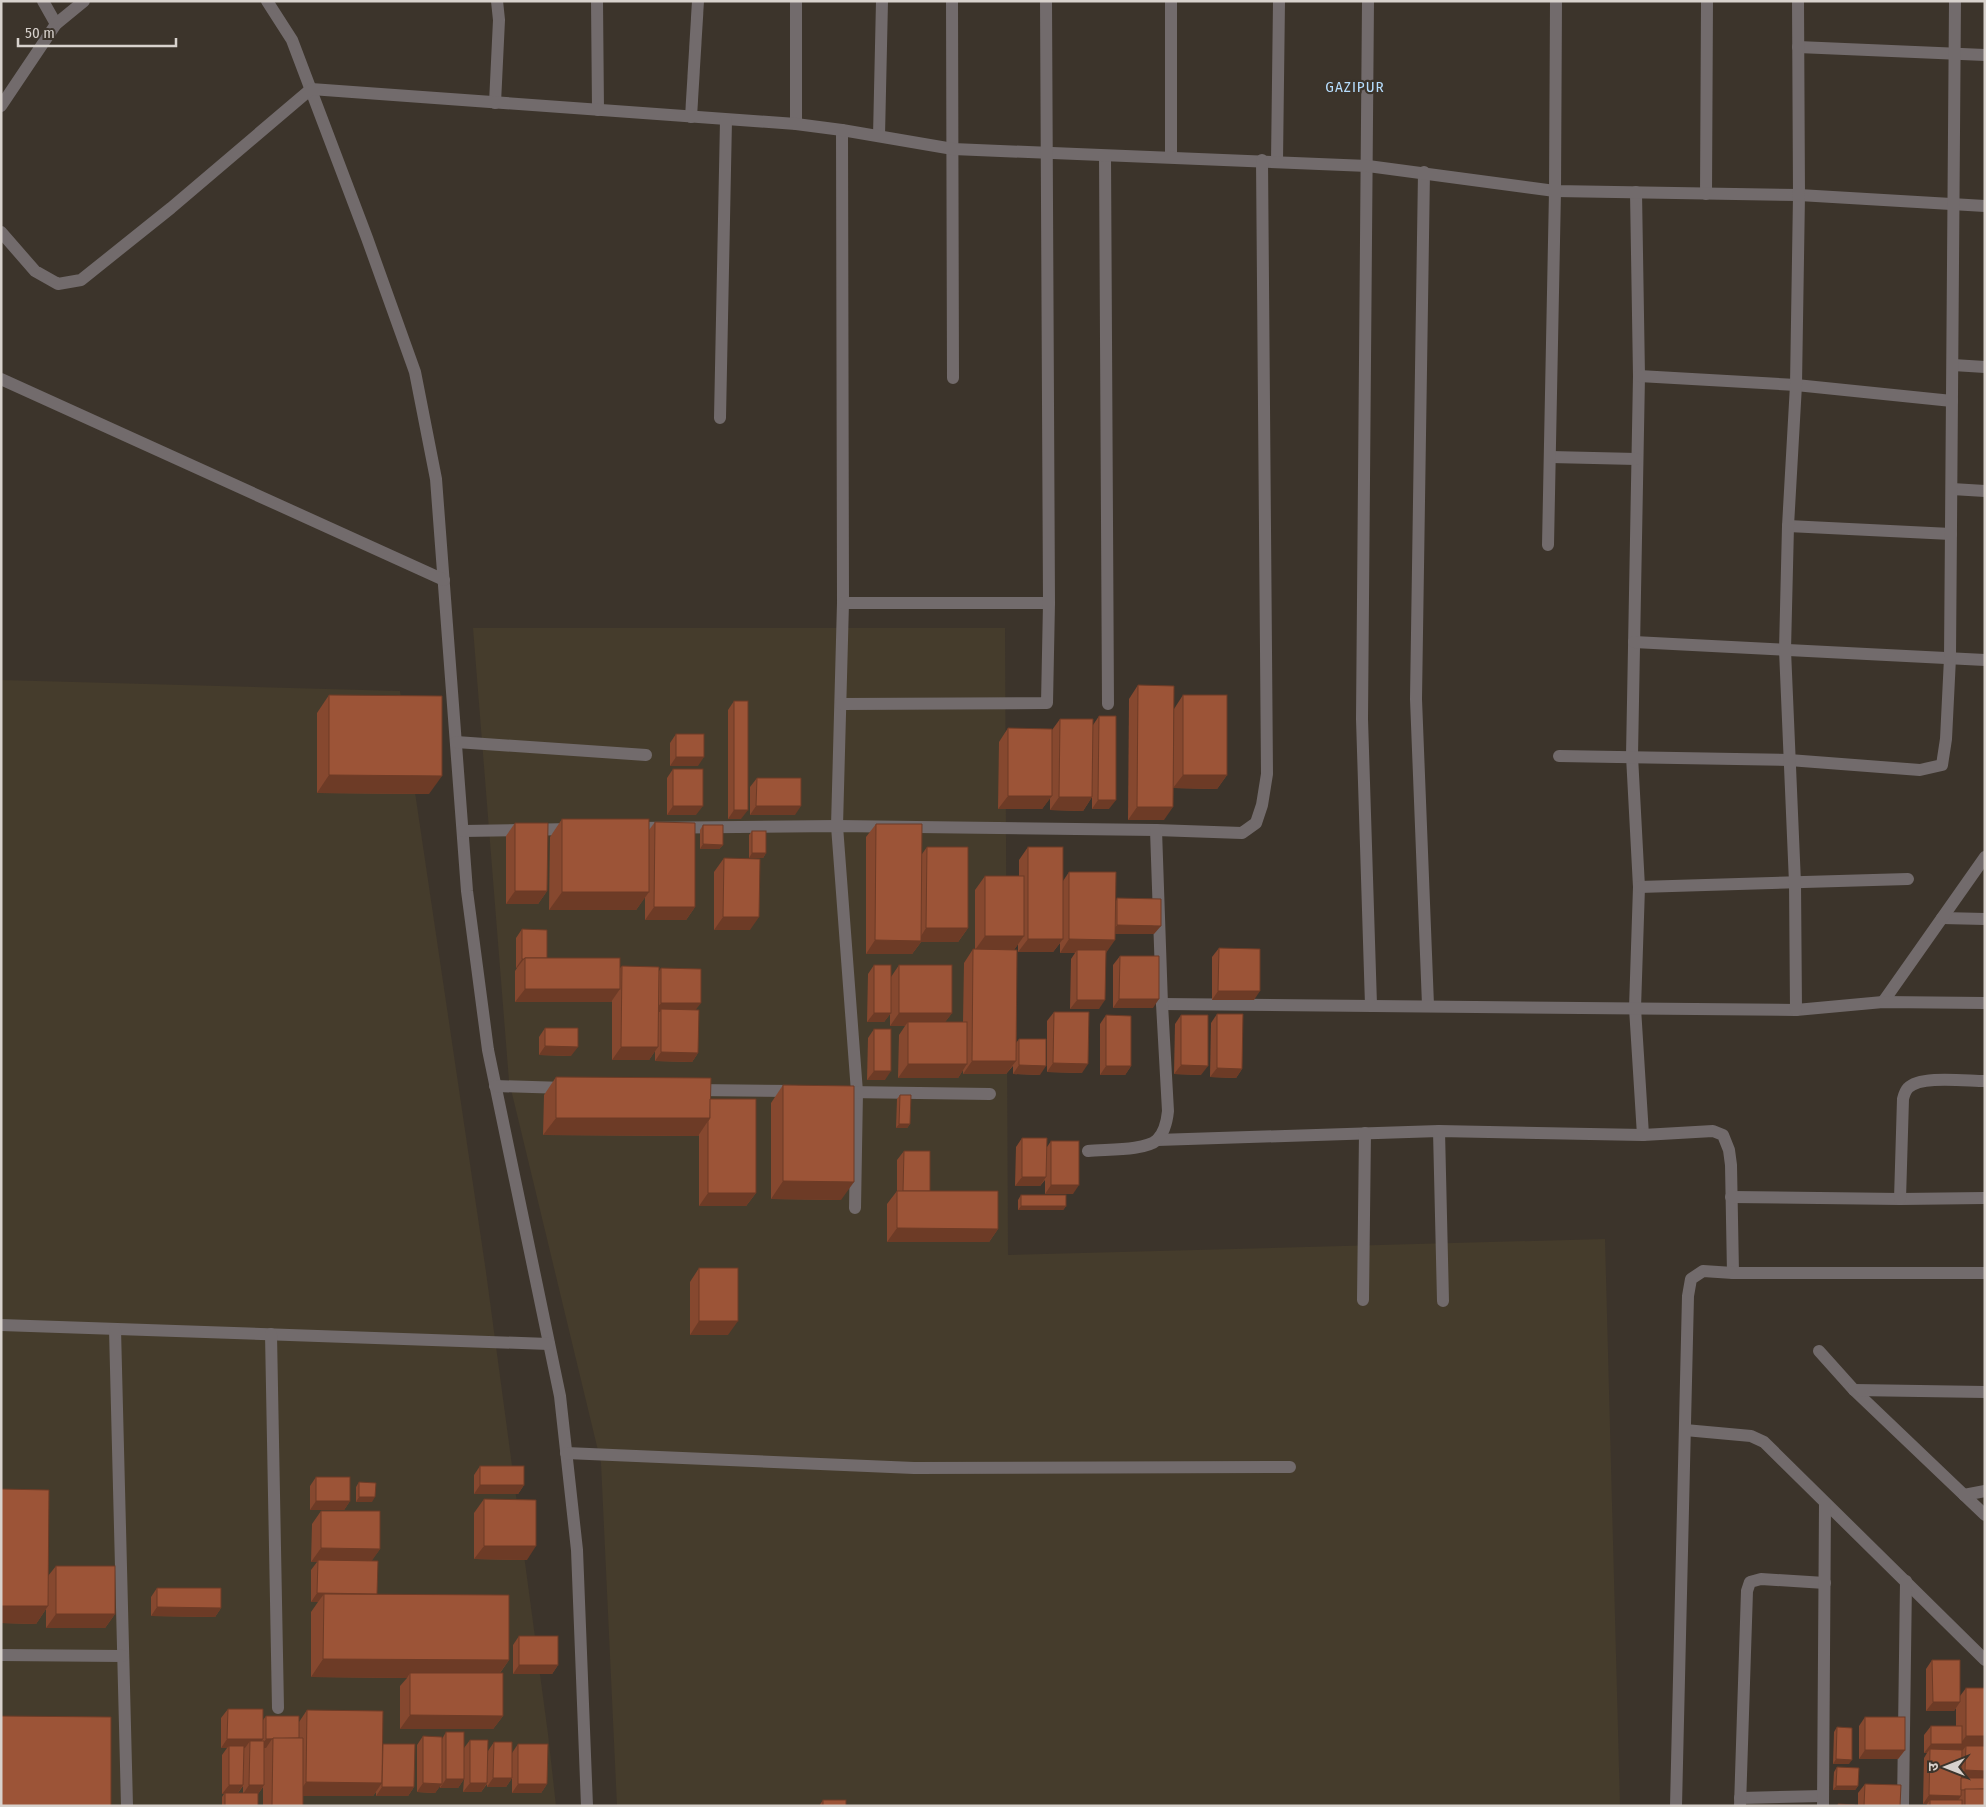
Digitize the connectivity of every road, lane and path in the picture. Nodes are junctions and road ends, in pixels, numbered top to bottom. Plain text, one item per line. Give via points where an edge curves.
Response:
1 (43, 1) edge
2 (84, 1) edge
3 (267, 1) edge
4 (497, 1) edge
5 (598, 1) edge
6 (698, 1) edge
7 (796, 1) edge
8 (882, 1) edge
9 (952, 1) edge
10 (1046, 1) edge
11 (1171, 1) edge
12 (1279, 1) edge
13 (1368, 1) edge
14 (1556, 1) edge
15 (1707, 1) edge
16 (1798, 1) edge
17 (1955, 1) edge
18 (56, 24) junction
19 (1798, 47) junction
20 (1955, 54) junction
21 (1985, 54) edge
22 (311, 89) junction
23 (495, 103) junction
24 (1, 106) edge
25 (598, 110) junction
26 (691, 117) junction
27 (726, 120) junction
28 (796, 124) junction
29 (842, 130) junction
30 (879, 136) junction
31 (952, 149) junction
32 (1048, 152) junction
33 (1105, 156) junction
34 (1171, 156) junction
35 (1262, 160) junction
36 (1277, 161) junction
37 (1368, 166) junction
38 (1424, 172) junction
39 (1555, 191) junction
40 (1636, 192) junction
41 (1706, 194) junction
42 (1799, 195) junction
43 (1953, 205) junction
44 (1985, 206) edge
45 (1, 232) edge
46 (1953, 365) junction
47 (1985, 368) edge
48 (1639, 376) junction
49 (953, 378) dead end
50 (1, 379) edge
51 (1796, 385) junction
52 (1952, 401) junction
53 (720, 418) dead end
54 (1550, 457) junction
55 (1636, 459) junction
56 (1952, 489) junction
57 (1985, 491) edge
58 (1788, 526) junction
59 (1951, 534) junction
60 (1548, 545) dead end
61 (444, 580) junction
62 (843, 604) junction
63 (1049, 604) junction
64 (1634, 642) junction
65 (1785, 650) junction
66 (1950, 658) junction
67 (1985, 660) edge
68 (840, 704) junction
69 (1108, 704) dead end
70 (456, 742) junction
71 (646, 755) dead end
72 (1558, 756) dead end
73 (1632, 756) junction
74 (1789, 760) junction
75 (837, 826) junction
76 (620, 828) edge
77 (581, 829) edge
78 (463, 830) junction
79 (1156, 830) junction
80 (1985, 856) edge
81 (1908, 879) dead end
82 (1795, 883) junction
83 (1638, 887) junction
84 (1942, 918) junction
85 (1985, 919) edge
86 (1883, 1002) junction
87 (1985, 1003) edge
88 (1162, 1004) junction
89 (1371, 1005) junction
90 (1428, 1005) junction
91 (1635, 1008) junction
92 (1796, 1010) junction
93 (1985, 1081) edge
94 (495, 1086) junction
95 (574, 1088) edge
96 (681, 1089) edge
97 (808, 1091) edge
98 (837, 1092) edge
99 (856, 1092) junction
100 (990, 1094) dead end
101 (1439, 1131) junction
102 (1366, 1133) junction
103 (1643, 1135) junction
104 (1157, 1140) junction
105 (1088, 1151) dead end
106 (1731, 1197) junction
107 (1985, 1198) edge
108 (1900, 1199) junction
109 (855, 1208) dead end
110 (1985, 1263) edge
111 (1734, 1273) junction
112 (1984, 1273) edge
113 (1363, 1300) dead end
114 (1443, 1301) dead end
115 (1, 1325) edge
116 (115, 1329) junction
117 (271, 1334) junction
118 (549, 1344) junction
119 (1819, 1351) dead end
120 (1854, 1390) junction
121 (1985, 1392) edge
122 (1685, 1430) junction
123 (566, 1453) junction
124 (1290, 1467) dead end
125 (1985, 1491) edge
126 (1964, 1495) junction
127 (1825, 1504) junction
128 (1985, 1515) edge
129 (1906, 1582) junction
130 (1825, 1583) junction
131 (1, 1655) edge
132 (123, 1656) junction
133 (1985, 1660) edge
134 (278, 1708) dead end
135 (1823, 1801) edge
136 (1740, 1802) edge
137 (126, 1806) edge
138 (587, 1806) edge
139 (1676, 1806) edge
140 (1903, 1806) edge

1 - 18 street
2 - 18 street
3 - 22 street via 292,40
4 - 23 street
5 - 25 street
6 - 26 street
7 - 28 street
8 - 30 street
9 - 31 street
10 - 32 street
11 - 34 street
12 - 36 street
13 - 37 street
14 - 39 street
15 - 41 street
16 - 19 street
17 - 20 street
18 - 24 street
19 - 20 street
19 - 42 street
20 - 21 street
20 - 43 street
22 - 23 street
22 - 45 street via 81,280 58,284 35,271
22 - 61 street via 415,372 436,480
23 - 25 street
25 - 26 street
26 - 27 street
27 - 28 street
27 - 53 street
28 - 29 street
29 - 30 street
29 - 62 street
30 - 31 street
31 - 32 street
31 - 49 street
32 - 33 street
32 - 63 street
33 - 34 street
33 - 69 street
34 - 35 street
35 - 36 street
35 - 79 street via 1267,774 1256,823 1242,833
36 - 37 street
37 - 38 street
37 - 89 street via 1362,719
38 - 39 street
38 - 90 street via 1416,700
39 - 40 street
39 - 54 street
40 - 41 street
40 - 48 street
41 - 42 street
42 - 43 street
42 - 51 street
43 - 44 street
43 - 46 street
46 - 47 street
46 - 52 street
48 - 51 street
48 - 55 street
50 - 61 street
51 - 52 street
51 - 58 street
52 - 56 street
54 - 55 street
54 - 60 street
55 - 64 street
56 - 57 street
56 - 59 street
58 - 59 street
58 - 65 street
59 - 66 street
61 - 70 street
62 - 63 street
62 - 68 street
63 - 68 street via 1048,704
64 - 65 street
64 - 73 street
65 - 66 street
65 - 74 street
66 - 67 street
66 - 74 street via 1942,765 1920,770
68 - 75 street
70 - 71 street
70 - 78 street
72 - 73 street
73 - 74 street
73 - 83 street
74 - 82 street
75 - 76 street
75 - 79 street
75 - 99 street
77 - 78 street
78 - 94 street via 470,910
79 - 88 street
80 - 84 street
81 - 82 street
82 - 83 street
82 - 92 street
83 - 91 street
84 - 85 street
84 - 86 street
86 - 87 street
86 - 92 street
88 - 89 street
88 - 104 street via 1168,1111 1166,1125
89 - 90 street
90 - 91 street
91 - 92 street
91 - 103 street
93 - 108 street via 1923,1080 1906,1090 1903,1099
94 - 95 street
94 - 118 street
96 - 97 street
98 - 99 street
99 - 100 street
99 - 109 street
101 - 102 street
101 - 103 street
101 - 114 street
102 - 104 street
102 - 113 street
103 - 106 street via 1713,1131 1723,1135 1731,1165
104 - 105 street via 1143,1146
106 - 108 street
106 - 111 street
107 - 108 street
110 - 112 street
111 - 112 street
111 - 122 street via 1703,1271 1691,1279
115 - 116 street
116 - 117 street
116 - 132 street
117 - 118 street
117 - 134 street
118 - 123 street via 560,1396
119 - 120 street
120 - 121 street
120 - 126 street
122 - 127 street via 1751,1436 1764,1442
122 - 139 street
123 - 124 street via 914,1468
123 - 138 street via 577,1550
125 - 126 street
126 - 128 street
127 - 129 street
127 - 130 street
129 - 133 street
129 - 140 street
130 - 135 street
130 - 136 street via 1761,1579 1750,1582 1747,1591
131 - 132 street
132 - 137 street
135 - 136 street

